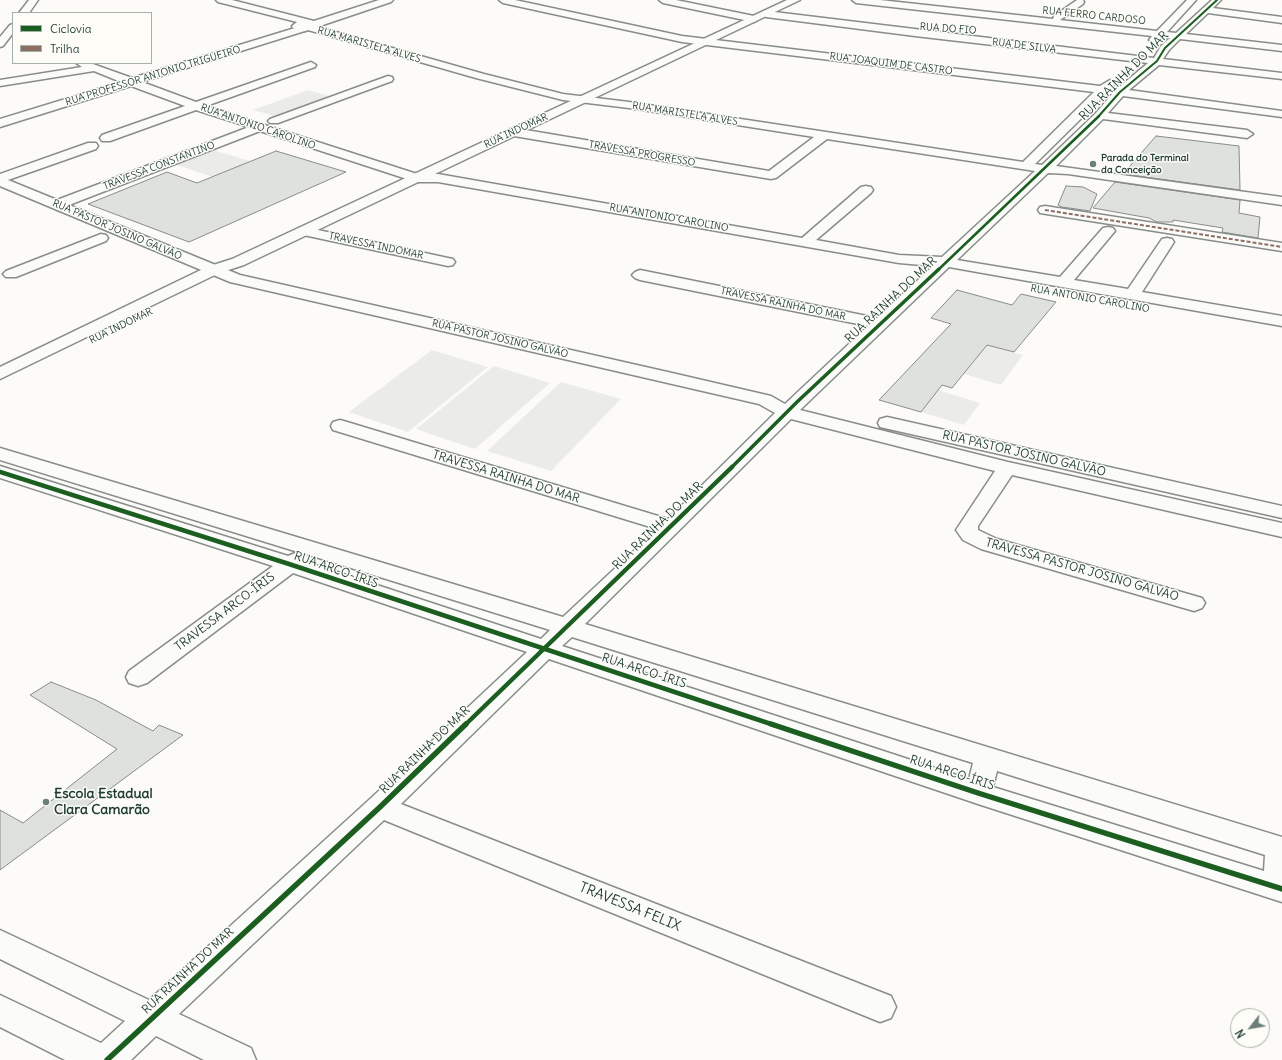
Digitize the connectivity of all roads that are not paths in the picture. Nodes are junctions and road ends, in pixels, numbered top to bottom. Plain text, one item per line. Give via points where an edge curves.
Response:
1 (34, 0) edge
2 (388, 0) edge
3 (504, 0) edge
4 (526, 0) edge
5 (663, 0) edge
6 (794, 0) edge
7 (856, 0) edge
8 (890, 0) edge
9 (894, 0) edge
10 (1192, 0) edge
11 (1217, 0) edge
12 (216, 1) edge
13 (1080, 2) dead end
14 (983, 3) dead end
15 (1207, 10) junction
16 (971, 11) junction
17 (25, 12) edge
18 (766, 14) junction
19 (1057, 18) junction
20 (754, 19) junction
21 (1282, 20) edge
22 (850, 24) junction
23 (307, 25) junction
24 (1162, 32) junction
25 (1001, 33) dead end
26 (1180, 34) junction
27 (710, 40) junction
28 (1282, 43) edge
29 (1145, 48) junction
30 (1165, 48) junction
31 (1282, 48) edge
32 (1134, 60) junction
33 (1156, 61) junction
34 (87, 64) edge
35 (311, 65) dead end
36 (100, 66) edge
37 (1282, 76) edge
38 (146, 78) junction
39 (129, 79) junction
40 (388, 79) dead end
41 (0, 83) edge
42 (1105, 88) junction
43 (1122, 90) junction
44 (587, 97) junction
45 (211, 100) junction
46 (195, 106) junction
47 (1282, 108) edge
48 (1282, 114) edge
49 (0, 115) edge
50 (1100, 115) junction
51 (274, 121) junction
52 (0, 123) edge
53 (260, 127) junction
54 (514, 132) junction
55 (1247, 134) dead end
56 (825, 135) junction
57 (106, 138) dead end
58 (342, 144) junction
59 (92, 146) dead end
60 (328, 150) junction
61 (1038, 165) junction
62 (433, 175) junction
63 (0, 178) edge
64 (416, 178) junction
65 (0, 181) edge
66 (866, 190) dead end
67 (0, 195) edge
68 (1282, 201) edge
69 (57, 206) junction
70 (1045, 210) dead end
71 (304, 231) junction
72 (1108, 231) dead end
73 (101, 238) junction
74 (805, 242) junction
75 (1167, 242) dead end
76 (123, 247) dead end
77 (1282, 247) edge
78 (448, 262) dead end
79 (939, 267) junction
80 (12, 274) dead end
81 (214, 274) junction
82 (640, 275) dead end
83 (1064, 282) junction
84 (1133, 294) junction
85 (1282, 322) edge
86 (880, 324) junction
87 (1282, 332) edge
88 (0, 374) edge
89 (0, 385) edge
90 (792, 407) junction
91 (340, 426) dead end
92 (0, 454) edge
93 (1007, 468) junction
94 (0, 472) edge
95 (114, 487) junction
96 (92, 501) junction
97 (1282, 512) edge
98 (672, 527) junction
99 (1282, 530) edge
100 (970, 535) joint
101 (314, 550) junction
102 (289, 564) junction
103 (1194, 603) dead end
104 (568, 627) junction
105 (545, 649) junction
106 (138, 677) dead end
107 (988, 757) junction
108 (978, 793) junction
109 (380, 806) junction
110 (1280, 848) edge
111 (1280, 888) edge
112 (0, 944) edge
113 (880, 1007) dead end
114 (0, 1010) edge
115 (153, 1017) junction
116 (99, 1060) edge
117 (107, 1060) edge
118 (240, 1060) edge

1 - 17 street
2 - 23 street, RUA PROFESSOR ANTONIO TRIGUEIRO
3 - 27 street, RUA JOAQUIM DE CASTRO via 670,37
4 - 27 street, RUA JOAQUIM DE CASTRO
5 - 20 street
6 - 18 street, RUA INDOMAR
7 - 16 street, RUA FERRO CARDOSO
8 - 9 street, RUA FERRO CARDOSO
9 - 16 street, RUA FERRO CARDOSO
10 - 24 street, RUA RAINHA DO MAR
11 - 15 street, RUA RAINHA DO MAR
12 - 23 street, RUA MARISTELA ALVES
13 - 19 street
14 - 16 street
15 - 21 street
15 - 26 street, RUA RAINHA DO MAR
16 - 19 street, RUA FERRO CARDOSO
16 - 24 street, RUA FERRO CARDOSO
18 - 20 street, RUA INDOMAR
18 - 22 street, RUA DE SILVA
19 - 24 street, RUA FERRO CARDOSO
20 - 27 street, RUA INDOMAR
22 - 25 street, RUA DO FIO
22 - 32 street, RUA DE SILVA
23 - 38 street, RUA PROFESSOR ANTONIO TRIGUEIRO
23 - 39 street, RUA PROFESSOR ANTONIO TRIGUEIRO
23 - 44 street, RUA MARISTELA ALVES via 517,86 564,97
24 - 26 street, RUA FERRO CARDOSO
24 - 29 street, RUA RAINHA DO MAR
26 - 28 street, RUA FERRO CARDOSO
26 - 30 street, RUA RAINHA DO MAR
26 - 31 street, RUA FERRO CARDOSO
27 - 42 street, RUA JOAQUIM DE CASTRO
27 - 44 street, RUA INDOMAR
29 - 30 street
29 - 32 street, RUA RAINHA DO MAR
30 - 33 street, RUA RAINHA DO MAR
32 - 33 street, RUA DE SILVA
32 - 42 street, RUA RAINHA DO MAR
33 - 37 street, RUA DE SILVA
33 - 43 street, RUA RAINHA DO MAR
34 - 36 street, RUA ANTONIO CAROLINO
35 - 45 street
36 - 39 street, RUA ANTONIO CAROLINO
36 - 41 street
38 - 39 street, RUA ANTONIO CAROLINO
38 - 45 street, RUA ANTONIO CAROLINO
39 - 46 street, RUA ANTONIO CAROLINO
39 - 49 street, RUA PROFESSOR ANTONIO TRIGUEIRO
39 - 52 street, RUA PROFESSOR ANTONIO TRIGUEIRO
40 - 51 street
42 - 43 street, RUA JOAQUIM DE CASTRO
42 - 61 street, RUA RAINHA DO MAR
43 - 47 street, RUA JOAQUIM DE CASTRO
43 - 48 street, RUA JOAQUIM DE CASTRO
43 - 50 street, RUA RAINHA DO MAR
44 - 54 street, RUA INDOMAR
44 - 56 street, RUA MARISTELA ALVES
44 - 61 street, RUA MARISTELA ALVES
45 - 46 street
45 - 51 street, RUA ANTONIO CAROLINO
46 - 53 street, RUA ANTONIO CAROLINO
46 - 57 street
50 - 55 street
50 - 61 street, RUA RAINHA DO MAR
51 - 58 street, RUA ANTONIO CAROLINO
53 - 60 street, RUA ANTONIO CAROLINO
53 - 69 street, TRAVESSA CONSTANTINO
54 - 56 street, TRAVESSA PROGRESSO via 771,175
54 - 62 street, RUA INDOMAR
56 - 61 street, RUA MARISTELA ALVES
58 - 60 street
58 - 62 street, RUA ANTONIO CAROLINO
59 - 63 street
60 - 64 street, RUA ANTONIO CAROLINO
61 - 68 street, RUA MARISTELA ALVES
61 - 79 street, RUA RAINHA DO MAR
62 - 64 street, RUA INDOMAR
62 - 74 street, RUA ANTONIO CAROLINO
64 - 71 street, RUA INDOMAR
65 - 69 street, RUA PASTOR JOSINO GALVÃO
66 - 74 street
67 - 73 street, RUA PASTOR JOSINO GALVÃO
69 - 81 street, RUA PASTOR JOSINO GALVÃO
70 - 77 street
71 - 78 street, TRAVESSA INDOMAR
71 - 81 street, RUA INDOMAR
72 - 83 street
73 - 76 street, RUA PASTOR JOSINO GALVÃO
73 - 80 street
74 - 79 street, RUA ANTONIO CAROLINO
75 - 84 street
79 - 83 street, RUA ANTONIO CAROLINO
79 - 86 street, RUA RAINHA DO MAR
79 - 87 street, RUA ANTONIO CAROLINO
81 - 88 street, RUA INDOMAR
81 - 89 street, RUA INDOMAR
81 - 90 street, RUA PASTOR JOSINO GALVÃO
82 - 86 street, TRAVESSA RAINHA DO MAR
83 - 84 street, RUA ANTONIO CAROLINO
84 - 85 street, RUA ANTONIO CAROLINO
86 - 90 street, RUA RAINHA DO MAR
90 - 93 street, RUA PASTOR JOSINO GALVÃO
90 - 97 street, RUA PASTOR JOSINO GALVÃO
90 - 98 street, RUA RAINHA DO MAR
91 - 98 street, TRAVESSA RAINHA DO MAR
92 - 95 street, RUA ARCO-ÍRIS
93 - 99 street, RUA PASTOR JOSINO GALVÃO
93 - 100 street, RUA PASTOR JOSINO GALVÃO via 968,526
94 - 96 street, RUA ARCO-ÍRIS
95 - 96 street
95 - 101 street, RUA ARCO-ÍRIS
96 - 102 street, RUA ARCO-ÍRIS
98 - 104 street, RUA RAINHA DO MAR
100 - 103 street, TRAVESSA PASTOR JOSINO GALVÃO via 989,544
101 - 102 street, TRAVESSA ARCO-ÍRIS
101 - 104 street, RUA ARCO-ÍRIS
102 - 105 street, RUA ARCO-ÍRIS
102 - 106 street, TRAVESSA ARCO-ÍRIS
104 - 105 street, RUA RAINHA DO MAR
104 - 107 street, RUA ARCO-ÍRIS
105 - 108 street, RUA ARCO-ÍRIS
105 - 109 street, RUA RAINHA DO MAR
107 - 108 street
107 - 110 street, RUA ARCO-ÍRIS
108 - 111 street, RUA ARCO-ÍRIS
109 - 113 street, TRAVESSA FELIX
109 - 115 street, RUA RAINHA DO MAR
110 - 111 street
112 - 115 street
114 - 116 street
115 - 117 street, RUA RAINHA DO MAR
115 - 118 street

